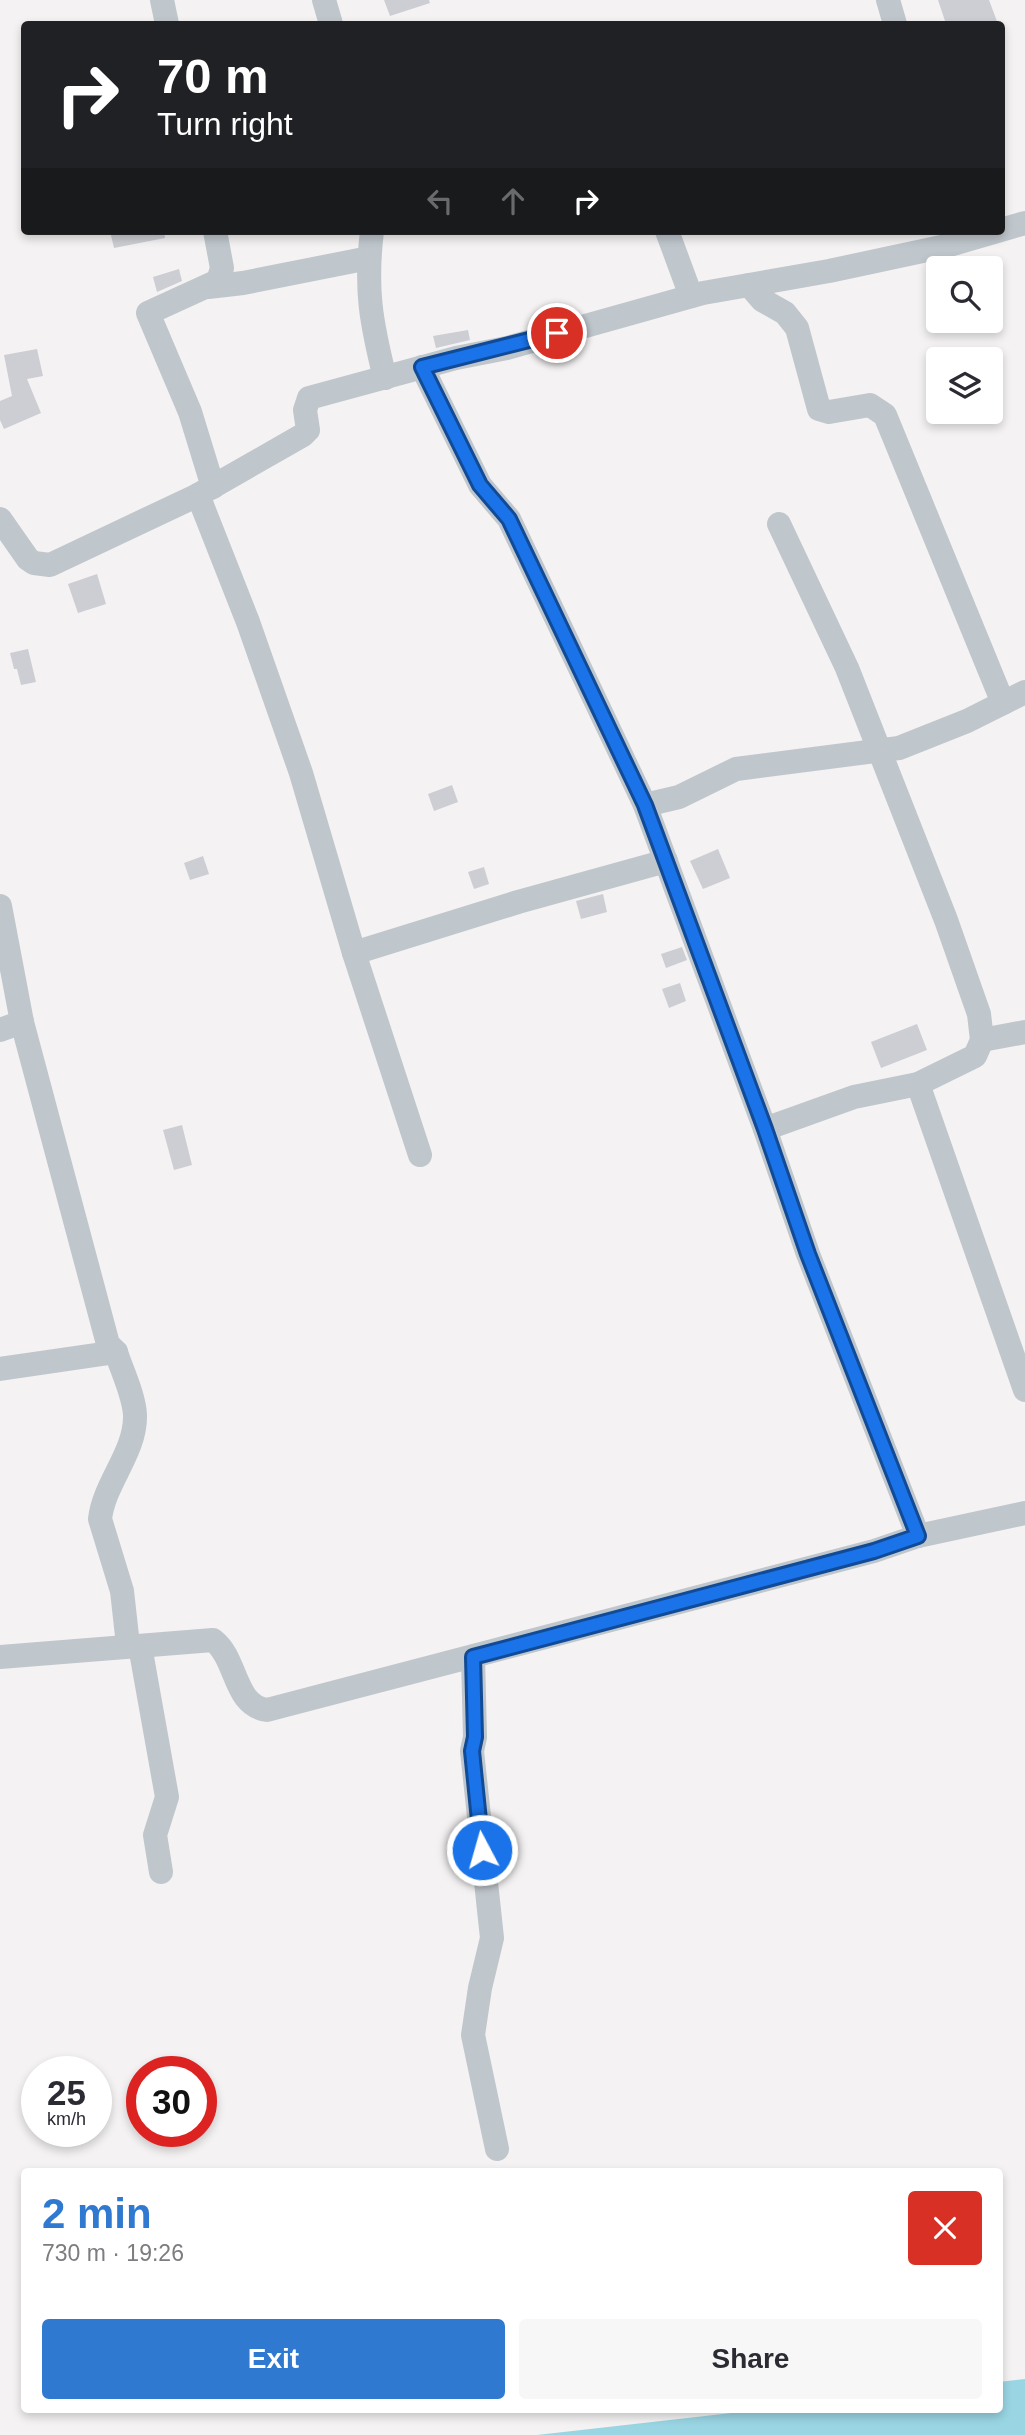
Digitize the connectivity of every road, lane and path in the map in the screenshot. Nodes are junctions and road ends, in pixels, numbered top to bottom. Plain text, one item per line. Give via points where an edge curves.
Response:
1 (162, 0) edge
2 (324, 0) edge
3 (888, 0) edge
4 (166, 21) edge
5 (330, 21) edge
6 (894, 21) edge
7 (1025, 223) edge
8 (1005, 227) edge
9 (216, 235) edge
10 (372, 235) edge
11 (668, 235) edge
12 (952, 238) edge
13 (369, 258) junction
14 (749, 285) junction
15 (208, 287) junction
16 (691, 296) junction
17 (422, 367) junction
18 (385, 378) junction
19 (206, 491) junction
20 (0, 519) edge
21 (779, 524) dead end
22 (1025, 692) edge
23 (1003, 703) junction
24 (880, 751) junction
25 (645, 805) junction
26 (666, 861) junction
27 (0, 906) edge
28 (354, 953) junction
29 (11, 1026) edge
30 (1025, 1032) edge
31 (982, 1040) junction
32 (918, 1084) junction
33 (765, 1129) junction
34 (420, 1155) dead end
35 (116, 1352) junction
36 (0, 1369) edge
37 (1025, 1390) edge
38 (1025, 1513) edge
39 (918, 1536) junction
40 (134, 1646) junction
41 (0, 1657) edge
42 (473, 1657) junction
43 (161, 1872) dead end
44 (497, 2149) dead end

1 - 4 street
2 - 5 street
3 - 6 street
7 - 8 street
9 - 15 street via 222,276
10 - 13 street
11 - 16 street
12 - 14 street
13 - 15 street
13 - 18 street via 369,307
14 - 16 street
14 - 23 street via 797,328 819,410 870,405 885,415
15 - 19 street via 148,313 190,412
16 - 17 street
17 - 18 street
17 - 25 street via 480,485 509,519
18 - 19 street via 309,398 306,432
19 - 20 street via 50,565 28,559
19 - 28 street via 301,773
21 - 24 street via 847,668
22 - 23 street
23 - 24 street via 922,741
24 - 25 street via 736,769 679,797
24 - 31 street via 979,1014
25 - 26 street
26 - 28 street
26 - 33 street
27 - 29 street
28 - 34 street
29 - 35 street via 108,1344
30 - 31 street
31 - 32 street via 975,1056
32 - 33 street via 854,1097
32 - 37 street
33 - 39 street via 808,1254
35 - 36 street
35 - 40 street via 135,1415 127,1450 100,1519
38 - 39 street
39 - 42 street
40 - 41 street
40 - 42 street via 213,1640 229,1658 249,1703 267,1710
40 - 43 street via 167,1797 155,1835
42 - 44 street via 472,1751 492,1938 473,2035

